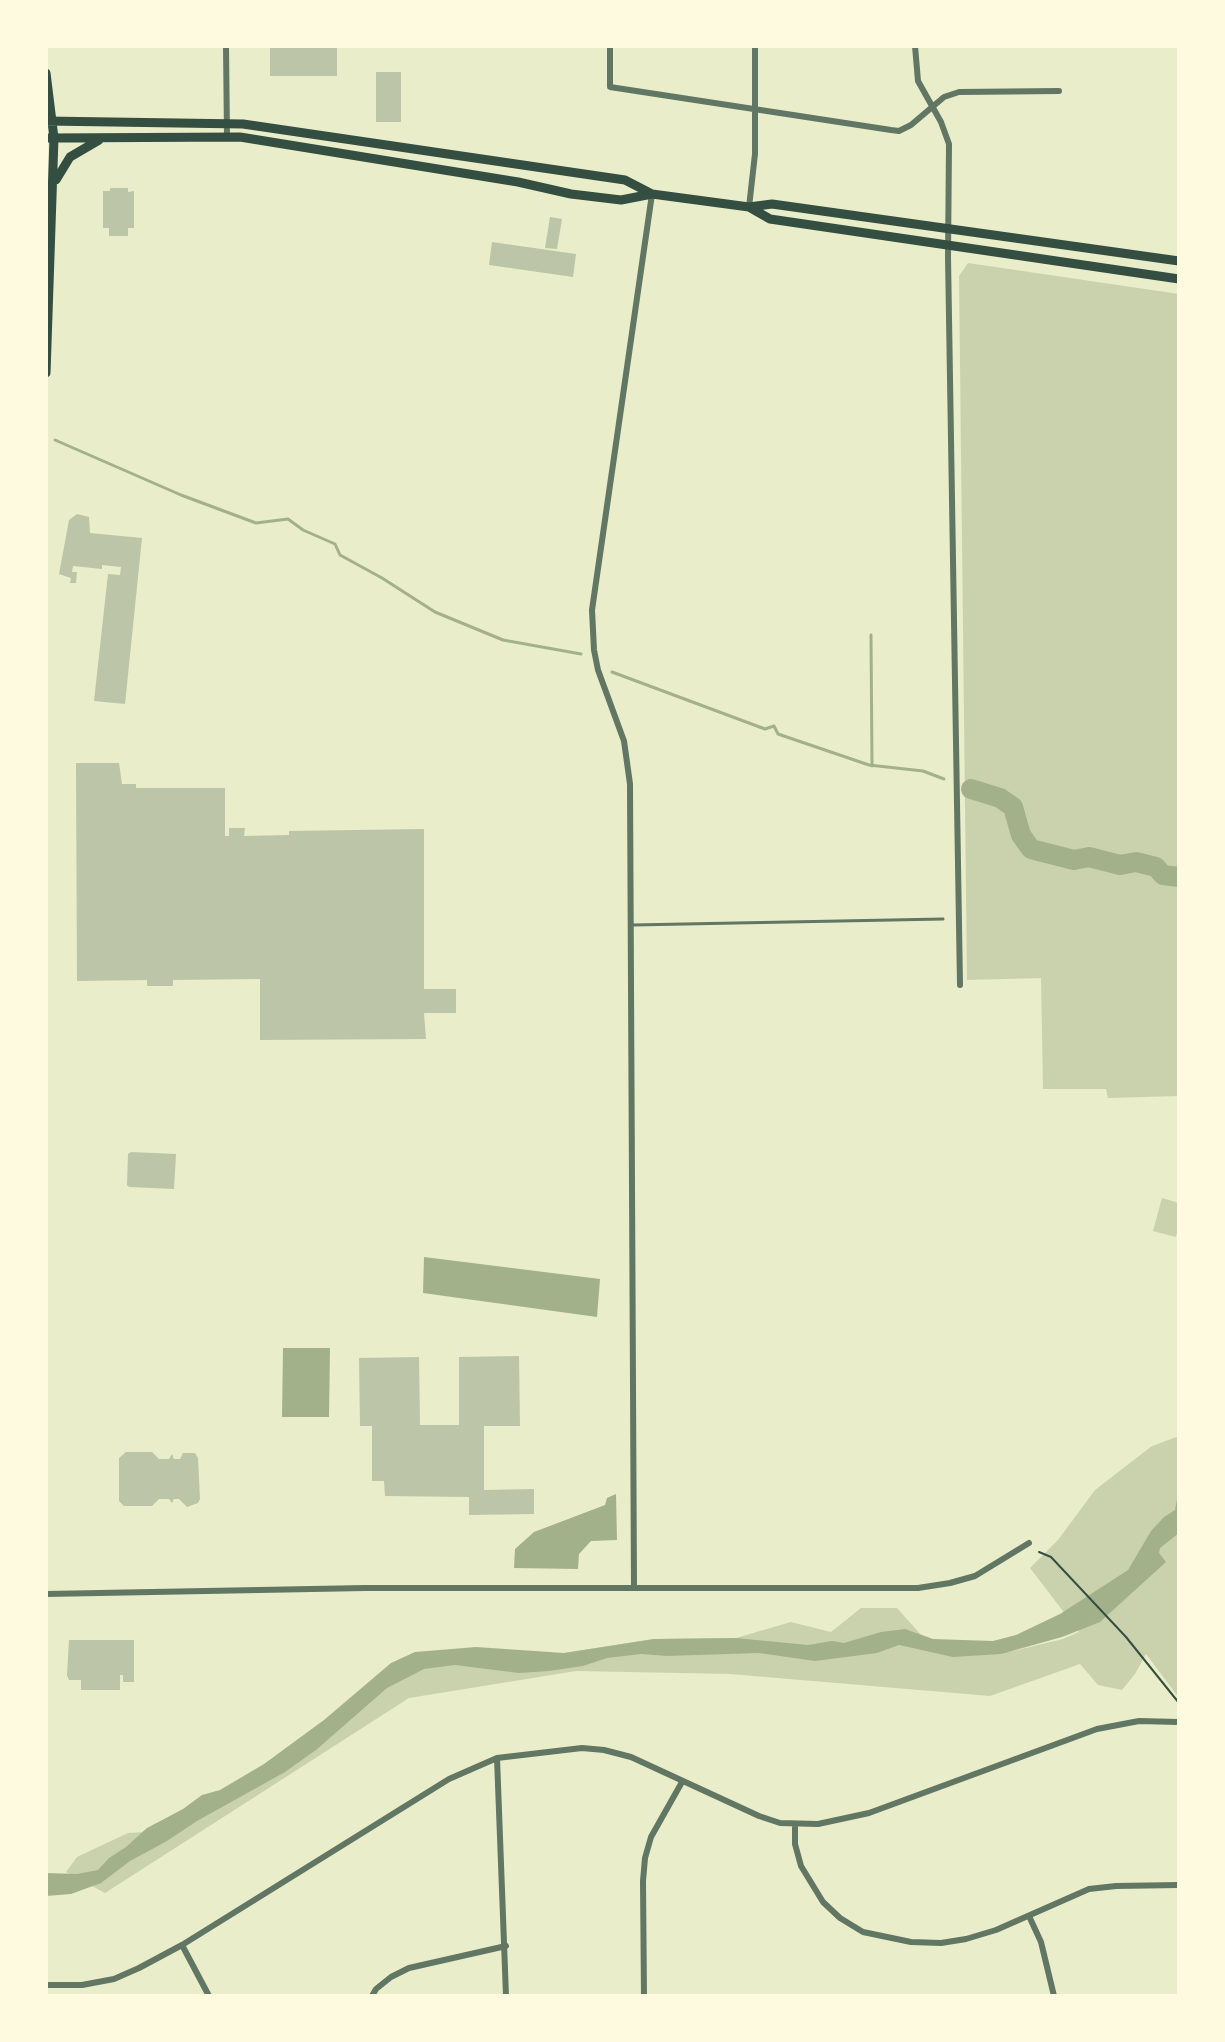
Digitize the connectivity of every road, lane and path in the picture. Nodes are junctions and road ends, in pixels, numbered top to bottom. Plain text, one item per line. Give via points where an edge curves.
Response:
1 (226, 46) edge
2 (610, 46) edge
3 (755, 46) edge
4 (915, 46) edge
5 (46, 73) edge
6 (1059, 91) dead end
7 (931, 106) junction
8 (755, 110) junction
9 (49, 121) edge
10 (228, 123) junction
11 (227, 137) junction
12 (50, 138) edge
13 (102, 139) junction
14 (53, 187) junction
15 (652, 194) junction
16 (46, 206) edge
17 (749, 207) junction
18 (51, 217) junction
19 (949, 230) junction
20 (948, 245) junction
21 (1179, 261) edge
22 (1179, 279) edge
23 (46, 373) edge
24 (943, 919) dead end
25 (629, 925) junction
26 (960, 985) dead end
27 (1029, 1543) dead end
28 (1039, 1552) dead end
29 (634, 1587) junction
30 (46, 1594) edge
31 (1179, 1703) edge
32 (1179, 1722) edge
33 (497, 1758) junction
34 (682, 1782) junction
35 (795, 1824) junction
36 (1179, 1885) edge
37 (1029, 1916) junction
38 (182, 1945) junction
39 (506, 1946) junction
40 (46, 1985) edge
41 (209, 1996) edge
42 (372, 1996) edge
43 (506, 1996) edge
44 (644, 1996) edge
45 (1054, 1996) edge

1 - 10 street
2 - 8 street via 610,87
3 - 8 street
4 - 7 street via 918,81
5 - 9 main road
6 - 7 street via 959,92
7 - 8 street via 899,131
7 - 19 street via 949,144
8 - 17 street
9 - 10 main road
9 - 12 main road
10 - 11 street
10 - 15 main road via 625,180
11 - 13 main road
11 - 15 main road via 571,194 621,200
12 - 13 main road
12 - 14 main road
13 - 14 main road via 70,157
14 - 18 main road
15 - 17 main road
15 - 25 street via 592,610 598,670 628,760
16 - 18 main road
17 - 19 main road via 772,204
17 - 20 main road via 770,219
18 - 23 main road
19 - 20 street
19 - 21 main road
20 - 22 main road
20 - 26 street
24 - 25 lane
25 - 29 street
27 - 29 street via 975,1576 918,1588
28 - 31 path via 1064,1570
29 - 30 street
32 - 35 street via 1139,1721 1097,1729 869,1813
33 - 34 street via 604,1750
33 - 38 street via 449,1779
33 - 39 street
34 - 35 street via 759,1816
34 - 44 street via 645,1858
35 - 37 street via 795,1844 811,1886 840,1918 863,1932 941,1943
36 - 37 street via 1089,1889
37 - 45 street
38 - 40 street via 114,1979
38 - 41 street
39 - 42 street via 409,1968
39 - 43 street

